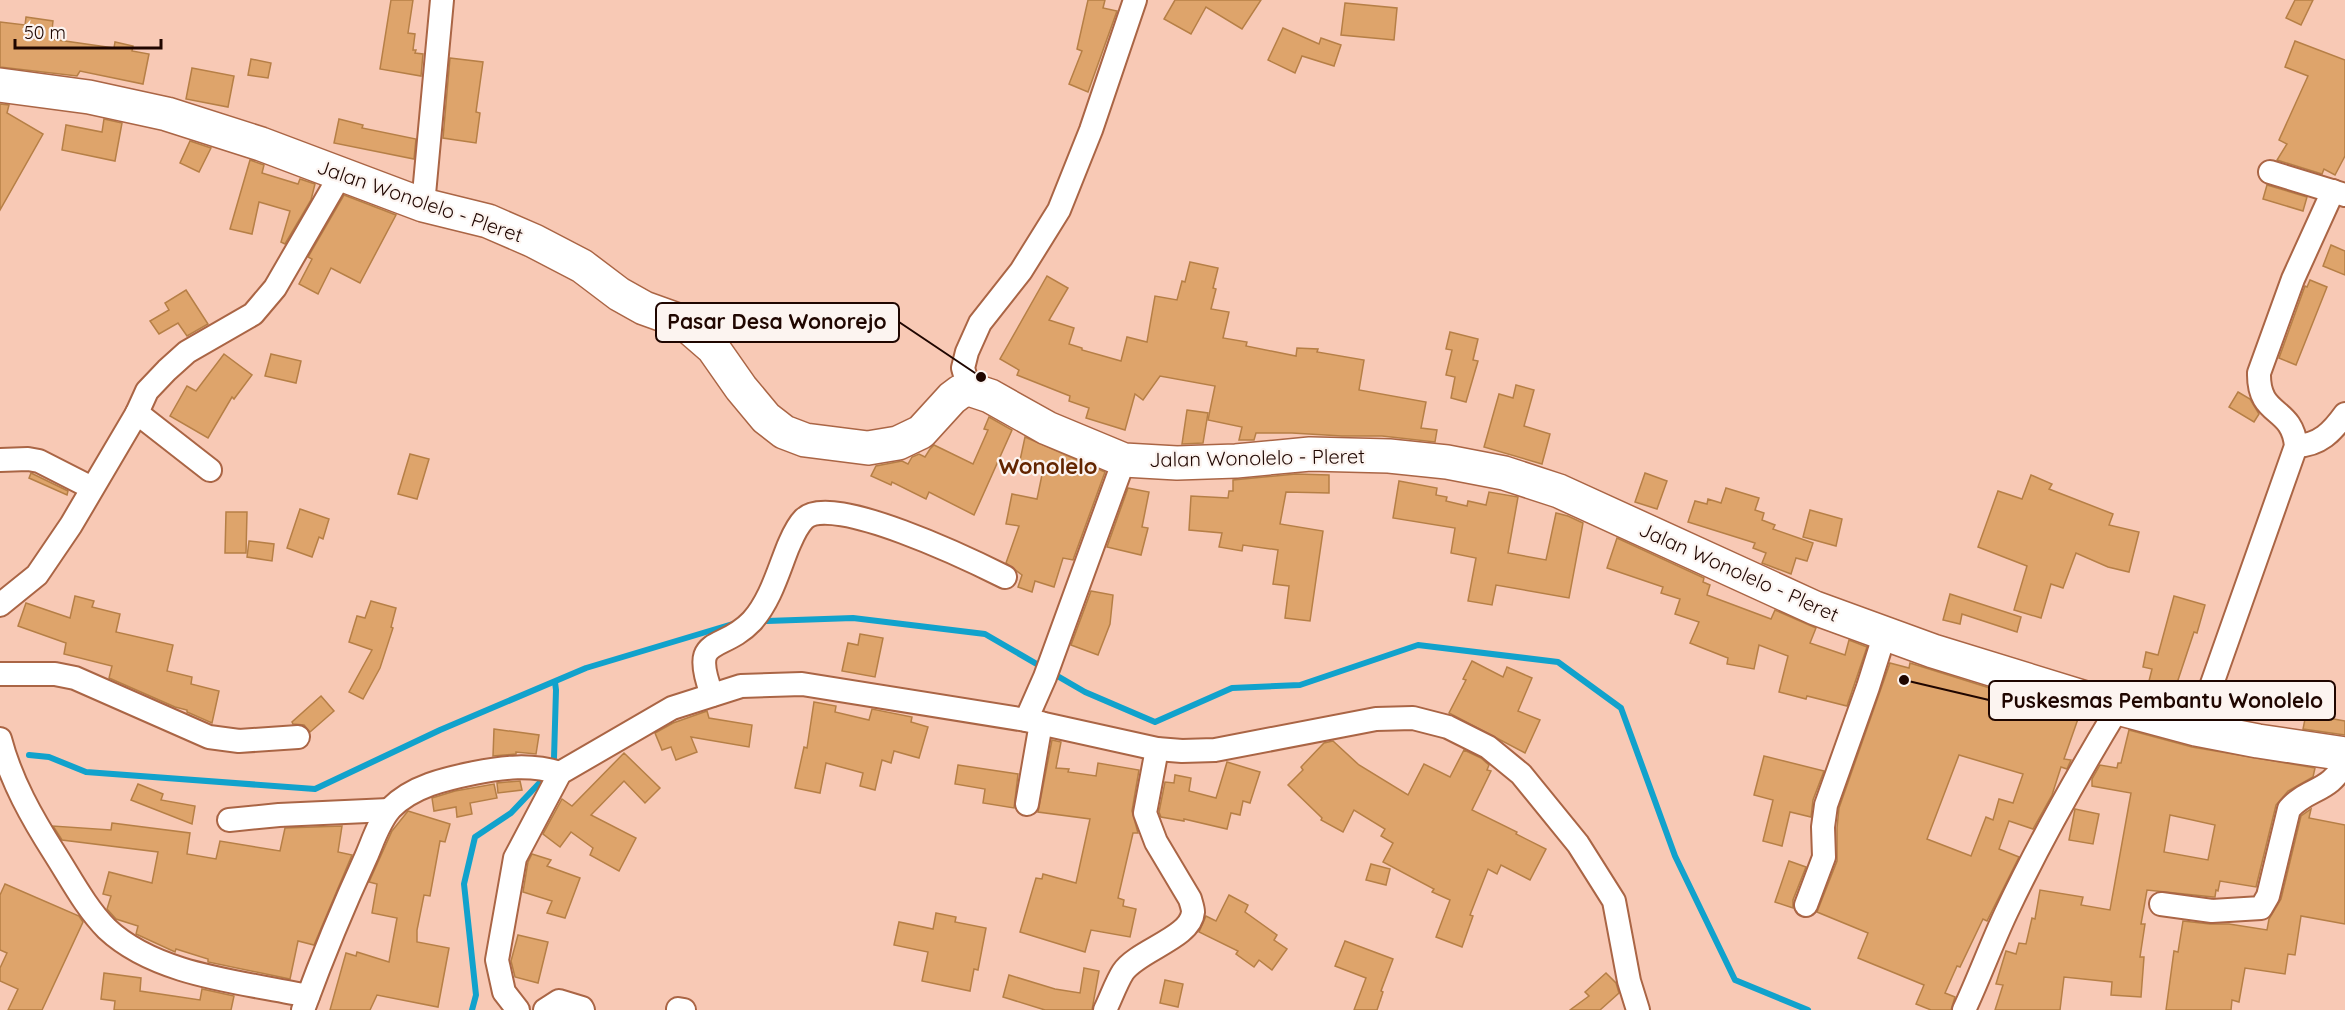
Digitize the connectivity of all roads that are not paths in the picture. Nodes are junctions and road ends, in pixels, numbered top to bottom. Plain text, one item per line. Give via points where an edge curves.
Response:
1 (442, 0) edge
2 (1135, 0) edge
3 (0, 85) edge
4 (2270, 172) dead end
5 (341, 174) junction
6 (2339, 193) edge
7 (423, 205) junction
8 (969, 389) junction
9 (137, 413) junction
10 (2345, 414) edge
11 (2296, 446) junction
12 (0, 460) edge
13 (1124, 460) junction
14 (210, 470) dead end
15 (92, 488) junction
16 (1005, 577) dead end
17 (0, 605) edge
18 (1885, 633) junction
19 (0, 674) edge
20 (712, 695) junction
21 (2118, 708) junction
22 (1034, 722) junction
23 (2196, 729) junction
24 (298, 737) dead end
25 (0, 739) edge
26 (1157, 749) junction
27 (2345, 754) edge
28 (2345, 760) edge
29 (560, 773) junction
30 (1027, 804) dead end
31 (389, 810) junction
32 (229, 820) dead end
33 (2161, 904) dead end
34 (1806, 905) dead end
35 (305, 1003) edge
36 (518, 1010) edge
37 (545, 1010) edge
38 (583, 1010) edge
39 (1105, 1010) edge
40 (1638, 1010) edge
41 (1964, 1010) edge

1 - 7 street
2 - 8 street via 1059,210 1021,270 980,323 967,352 963,368
3 - 5 main road, Jalan Wonolelo - Pleret via 89,97 167,114
4 - 6 street
5 - 7 main road, Jalan Wonolelo - Pleret
5 - 9 street via 275,288 253,314 187,352 147,392
6 - 11 street via 2293,279 2259,373 2263,400 2291,424
7 - 8 main road, Jalan Wonolelo - Pleret via 488,221 534,241 582,266 644,308 683,322 713,348 766,418 784,432 805,440 868,448 898,443 921,432 952,398
8 - 13 main road, Jalan Wonolelo - Pleret
9 - 14 street
9 - 15 street
10 - 11 street via 2318,441
11 - 23 street
12 - 15 street via 39,460
13 - 18 main road, Jalan Wonolelo - Pleret via 1177,463 1310,454 1378,456 1447,462 1504,473 1559,492 1815,608
13 - 22 street via 1045,677
15 - 17 street via 37,575
16 - 20 street via 895,529 836,513 816,513 804,518 795,532 768,597 751,622 709,647 705,654 705,677
18 - 21 main road, Jalan Wonolelo - Pleret
18 - 34 street via 1826,805 1824,857
19 - 24 street via 75,678 223,741
20 - 22 street via 741,686 802,684
20 - 29 street via 672,708
21 - 23 main road, Jalan Wonolelo - Pleret
21 - 41 street via 2006,913
22 - 26 street
22 - 30 street
23 - 27 main road, Jalan Wonolelo - Pleret
25 - 35 street via 34,820 106,928 125,944 180,970
26 - 39 street via 1145,813 1193,911 1190,924 1124,971
26 - 40 street via 1215,750 1376,718 1413,718 1448,727 1488,747 1521,774 1578,844 1614,901
28 - 33 street via 2332,781 2289,809 2268,896 2261,908 2212,911
29 - 31 street via 527,767 440,780 405,796
29 - 36 street via 515,858 513,869 497,960 504,992
31 - 32 street
31 - 35 street via 347,898
37 - 38 street via 559,1001

